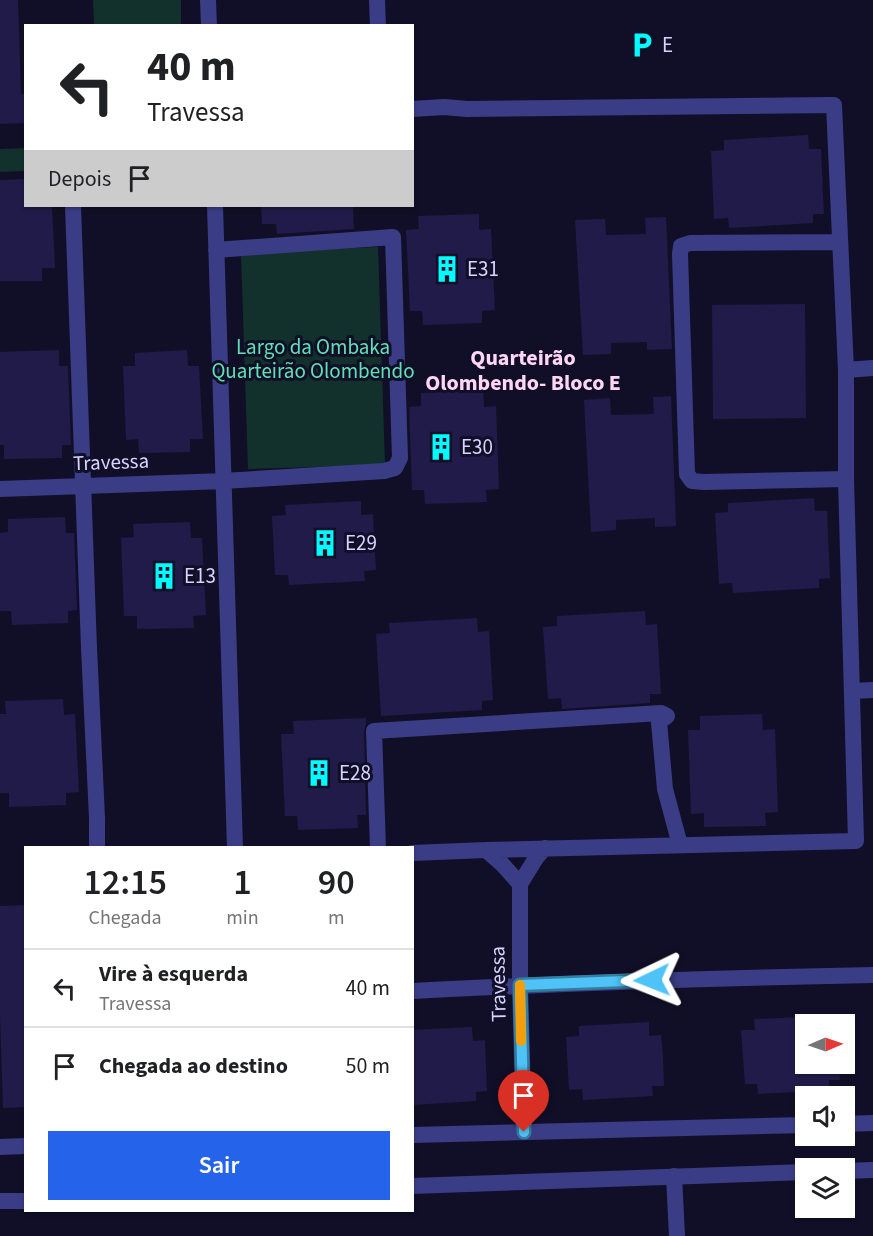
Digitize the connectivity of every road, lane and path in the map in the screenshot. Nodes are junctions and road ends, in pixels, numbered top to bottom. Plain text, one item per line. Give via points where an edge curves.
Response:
1 (208, 0) edge
2 (377, 0) edge
3 (209, 24) edge
4 (378, 24) edge
5 (414, 109) edge
6 (73, 207) edge
7 (215, 207) edge
8 (840, 242) junction
9 (216, 250) junction
10 (873, 368) edge
11 (846, 369) junction
12 (846, 479) junction
13 (224, 481) junction
14 (83, 486) junction
15 (0, 489) edge
16 (873, 690) edge
17 (853, 691) junction
18 (680, 845) junction
19 (97, 846) edge
20 (235, 846) edge
21 (378, 846) edge
22 (545, 848) junction
23 (486, 850) junction
24 (414, 853) edge
25 (520, 884) junction
26 (873, 975) edge
27 (520, 985) junction
28 (414, 991) edge
29 (873, 1123) edge
30 (855, 1124) edge
31 (795, 1125) edge
32 (524, 1132) junction
33 (414, 1135) edge
34 (24, 1146) edge
35 (0, 1147) edge
36 (873, 1170) edge
37 (855, 1171) edge
38 (795, 1172) edge
39 (674, 1176) junction
40 (414, 1186) edge
41 (0, 1201) edge
42 (24, 1201) edge
43 (677, 1236) edge

1 - 3 street
2 - 4 street
5 - 8 street via 834,105
6 - 14 street
7 - 9 street
8 - 11 street
8 - 12 street via 690,243 681,246 680,254 687,474 692,481
9 - 13 street
9 - 13 street, Travessa via 393,237 400,458 395,468
10 - 11 street
11 - 12 street
12 - 17 street
13 - 14 street, Travessa
13 - 20 street
14 - 15 street, Travessa
14 - 19 street
16 - 17 street
17 - 18 street via 856,841
18 - 21 street via 665,789 659,722 667,716 661,713 374,731
18 - 22 street
22 - 23 street
22 - 25 street
23 - 24 street
23 - 25 street
25 - 27 street, Travessa
26 - 27 street
27 - 28 street
27 - 32 street, Travessa
29 - 30 street
31 - 32 street
32 - 33 street
34 - 35 street
36 - 37 street
38 - 39 street
39 - 40 street
39 - 43 street
41 - 42 street

